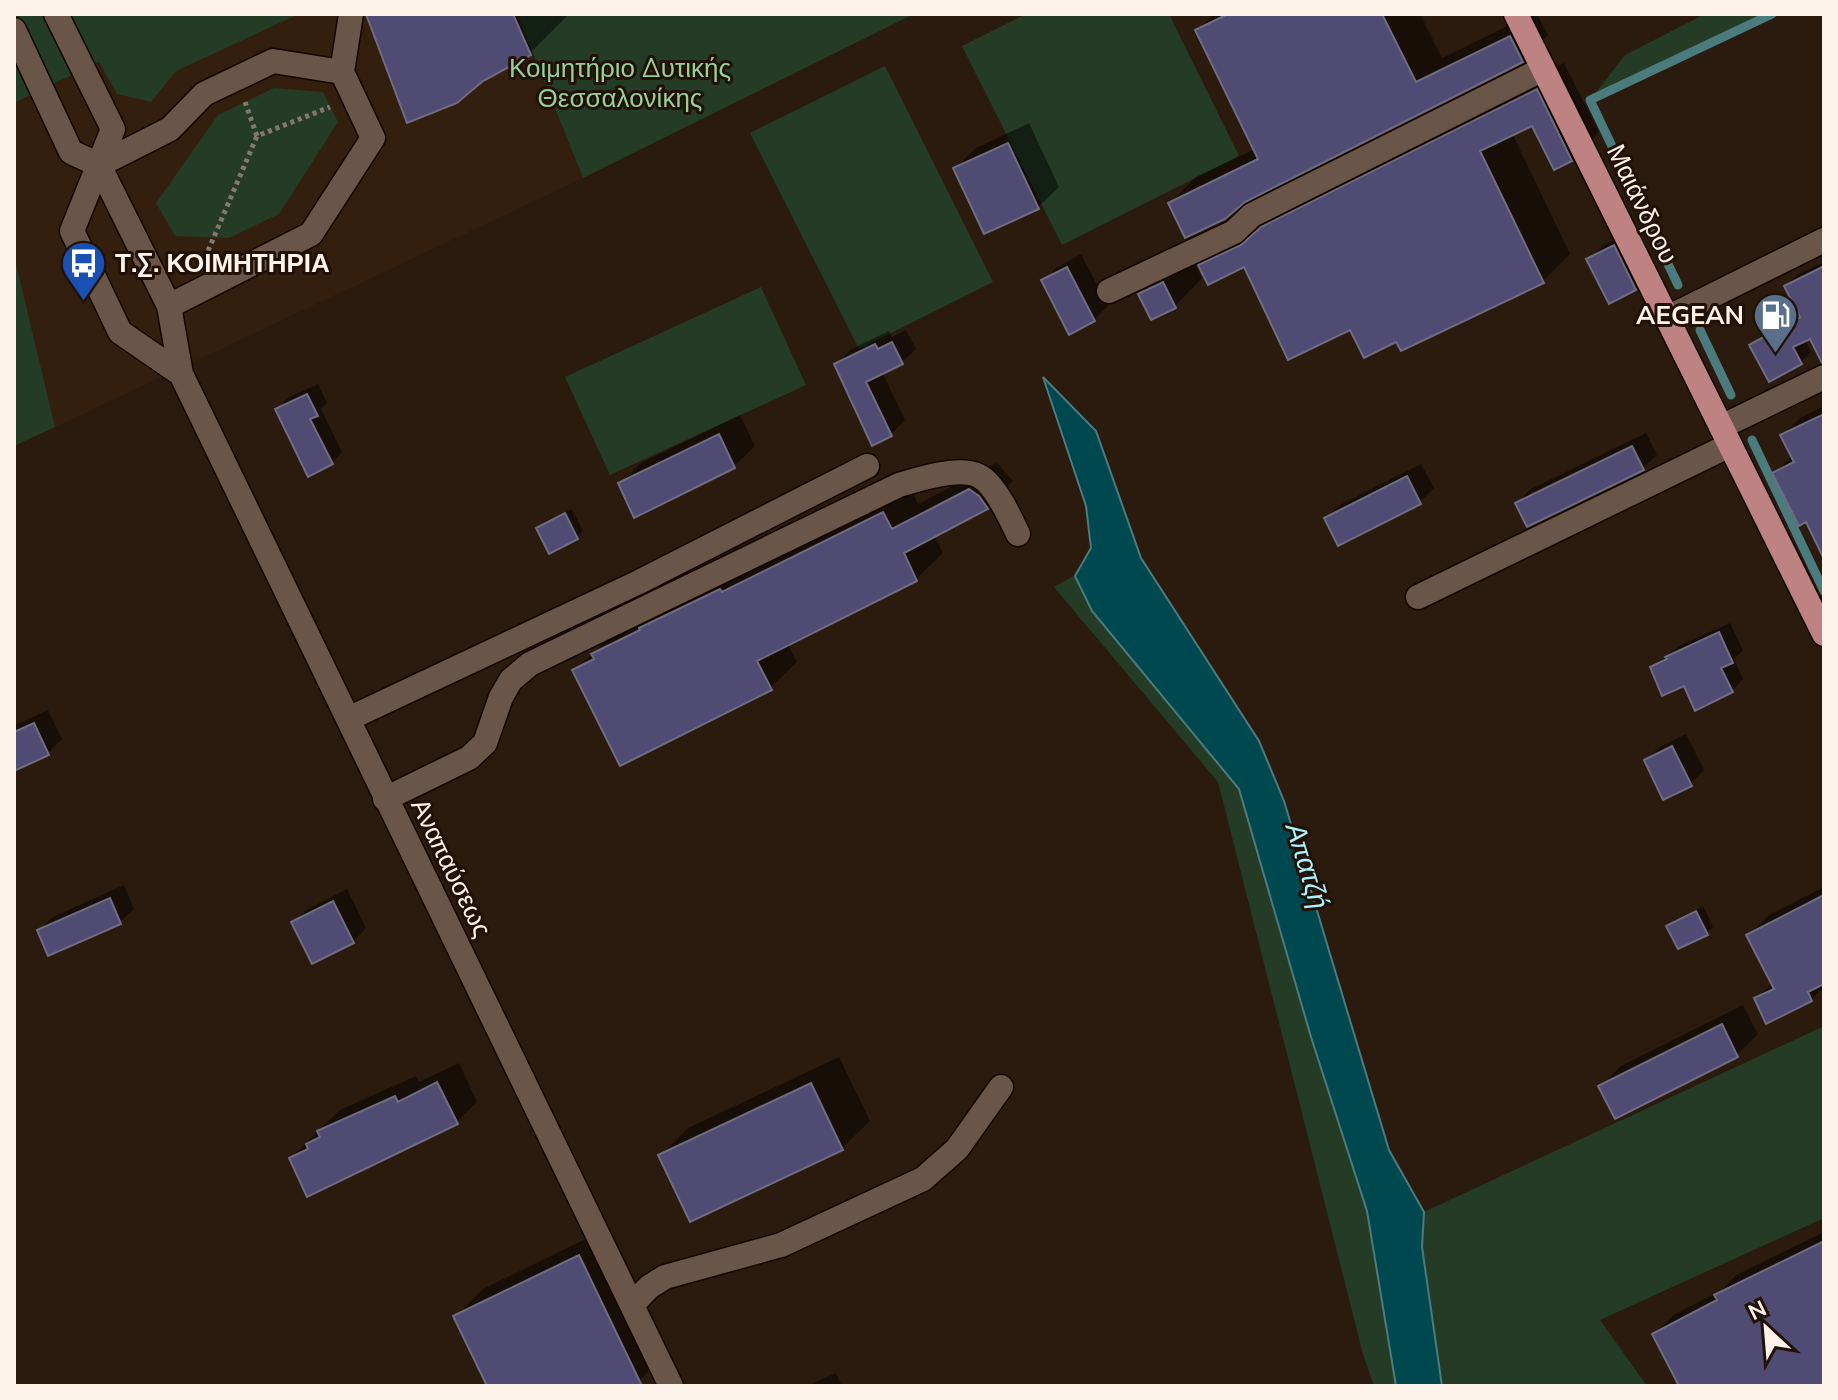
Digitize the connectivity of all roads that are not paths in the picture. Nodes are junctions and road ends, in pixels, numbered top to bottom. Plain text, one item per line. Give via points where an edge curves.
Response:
1 (29, 14) edge
2 (56, 14) edge
3 (351, 14) edge
4 (1516, 14) edge
5 (14, 21) edge
6 (14, 30) edge
7 (1543, 69) junction
8 (342, 72) junction
9 (99, 165) junction
10 (1824, 240) edge
11 (1109, 291) dead end
12 (180, 301) junction
13 (1667, 318) junction
14 (181, 374) junction
15 (1824, 377) edge
16 (1726, 436) junction
17 (867, 466) dead end
18 (1018, 534) dead end
19 (1418, 597) dead end
20 (1824, 634) edge
21 (348, 719) junction
22 (385, 799) junction
23 (1001, 1087) dead end
24 (632, 1305) junction
25 (671, 1386) edge

1 - 5 street
2 - 9 street via 113,129
3 - 8 street
4 - 7 main road, Μαιάνδρου
6 - 9 street via 71,152
7 - 11 street via 1252,215 1234,232
7 - 13 main road, Μαιάνδρου
8 - 9 street via 273,61 204,94 170,129
8 - 12 street via 373,138 311,234
9 - 12 street
9 - 14 street via 72,231 120,332
10 - 13 street
12 - 14 street
13 - 16 main road, Μαιάνδρου
14 - 21 street, Αναπαύσεως
15 - 16 street
16 - 19 street
16 - 20 main road, Μαιάνδρου
17 - 21 street via 639,582
18 - 22 street via 979,476 955,473 899,485 530,664 511,680 485,743 469,758
21 - 22 street, Αναπαύσεως
22 - 24 street, Αναπαύσεως
23 - 24 street via 957,1149 923,1179 781,1245 665,1277
24 - 25 street, Αναπαύσεως

